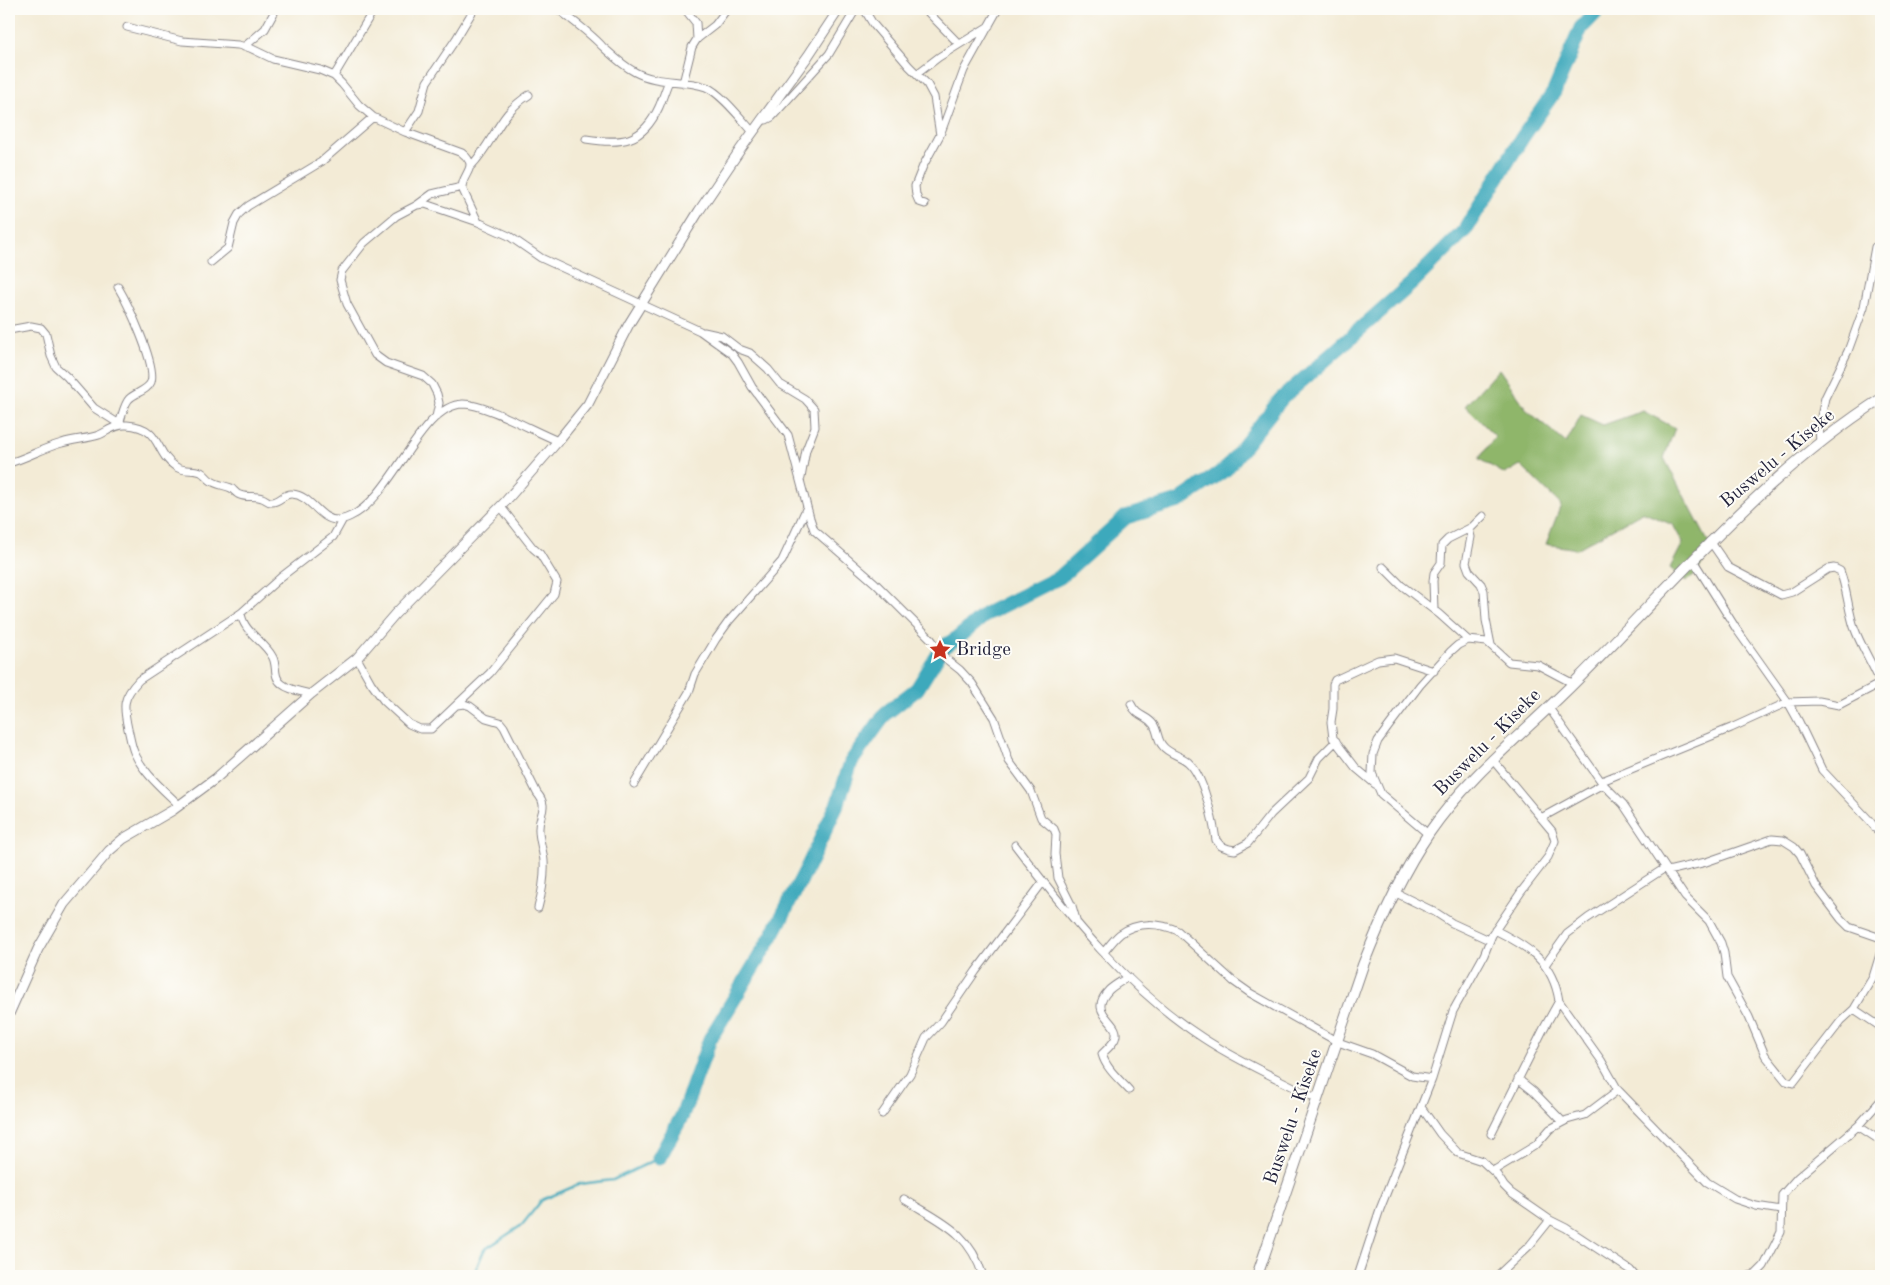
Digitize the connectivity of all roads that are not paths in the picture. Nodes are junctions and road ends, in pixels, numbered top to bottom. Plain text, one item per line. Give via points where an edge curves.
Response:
1 (276, 9) edge
2 (374, 9) edge
3 (474, 9) edge
4 (558, 9) edge
5 (685, 9) edge
6 (727, 9) edge
7 (839, 9) edge
8 (856, 9) edge
9 (864, 9) edge
10 (925, 9) edge
11 (998, 9) edge
12 (990, 26) junction
13 (127, 27) dead end
14 (697, 39) junction
15 (959, 44) junction
16 (244, 47) junction
17 (918, 73) junction
18 (334, 76) junction
19 (669, 82) junction
20 (683, 83) junction
21 (529, 95) dead end
22 (373, 116) junction
23 (761, 120) junction
24 (405, 132) junction
25 (753, 132) junction
26 (940, 135) junction
27 (586, 138) dead end
28 (471, 166) junction
29 (462, 187) junction
30 (925, 204) dead end
31 (417, 205) junction
32 (478, 222) junction
33 (1875, 247) dead end
34 (211, 262) dead end
35 (118, 287) dead end
36 (642, 303) junction
37 (9, 330) edge
38 (700, 331) junction
39 (1881, 399) edge
40 (436, 417) junction
41 (120, 424) junction
42 (558, 441) junction
43 (1820, 443) junction
44 (9, 463) edge
45 (800, 484) junction
46 (501, 507) junction
47 (807, 507) junction
48 (1484, 516) dead end
49 (343, 519) junction
50 (1469, 529) junction
51 (1710, 541) junction
52 (1693, 560) junction
53 (1383, 567) dead end
54 (1434, 610) junction
55 (241, 613) junction
56 (1468, 640) junction
57 (1491, 645) junction
58 (357, 658) junction
59 (1434, 671) junction
60 (1881, 683) edge
61 (1574, 684) junction
62 (311, 694) junction
63 (1788, 702) junction
64 (1131, 704) dead end
65 (457, 705) junction
66 (1549, 708) junction
67 (1336, 741) junction
68 (1492, 759) junction
69 (1602, 782) junction
70 (634, 784) dead end
71 (1376, 785) junction
72 (179, 805) junction
73 (1541, 818) junction
74 (1428, 834) junction
75 (1881, 835) edge
76 (1015, 845) dead end
77 (1666, 870) junction
78 (1043, 882) junction
79 (1394, 892) junction
80 (538, 908) dead end
81 (1077, 923) junction
82 (1495, 930) junction
83 (1881, 938) edge
84 (1489, 940) junction
85 (1881, 951) edge
86 (1104, 952) junction
87 (1545, 965) junction
88 (1128, 977) junction
89 (11, 1001) edge
90 (1559, 1001) junction
91 (1854, 1009) junction
92 (9, 1014) edge
93 (1881, 1027) edge
94 (1338, 1042) junction
95 (1432, 1079) junction
96 (1518, 1079) junction
97 (1130, 1090) dead end
98 (1618, 1090) junction
99 (1318, 1099) junction
100 (1881, 1100) edge
101 (1421, 1107) junction
102 (882, 1114) dead end
103 (1563, 1122) junction
104 (1858, 1126) junction
105 (1491, 1134) dead end
106 (1881, 1141) edge
107 (1493, 1170) junction
108 (904, 1199) dead end
109 (1781, 1210) junction
110 (1550, 1220) junction
111 (1761, 1274) edge
112 (982, 1276) edge
113 (1257, 1276) edge
114 (1358, 1276) edge
115 (1497, 1276) edge
116 (1635, 1276) edge
117 (1749, 1276) edge

1 - 16 street via 266,29
2 - 18 street
3 - 24 street via 427,82 420,110
4 - 19 street via 613,57 636,72
5 - 14 street via 696,23
6 - 14 street via 715,25
7 - 23 street
8 - 23 street via 812,75 772,117
9 - 17 street via 873,24
10 - 15 street
11 - 12 street
12 - 15 street
12 - 26 street via 964,70
13 - 16 street via 182,41
14 - 20 street
15 - 17 street
16 - 18 street via 273,59
17 - 26 street via 934,97
18 - 22 street
19 - 20 street
19 - 27 street via 654,116 638,135 620,142
20 - 25 street via 713,91
21 - 28 street via 506,114
22 - 24 street
22 - 34 street via 321,162 239,214 228,248
23 - 25 street
24 - 28 street via 462,153 469,158
25 - 36 street
26 - 30 street via 914,186 919,202
28 - 29 street
29 - 31 street via 432,194
29 - 32 street
31 - 32 street via 433,206
31 - 40 street via 396,216 364,243 342,271 340,280 347,304 375,354 386,363 424,376 432,384 439,403
32 - 36 street via 509,236 541,258
33 - 43 street via 1864,307 1848,351 1824,398 1819,426
35 - 41 street via 143,340 151,379 146,388 127,401
36 - 38 street
36 - 42 street via 588,404
37 - 41 street via 31,326 41,328 46,334 56,367 94,408
38 - 45 street via 732,354 784,429 791,443
38 - 45 street via 722,336 750,353 780,384 805,399 814,409 815,427 806,450
39 - 43 main road, Buswelu - Kiseke
40 - 42 street via 447,409 465,404 490,411
40 - 49 street via 366,508
41 - 44 street via 98,435 62,443
41 - 49 street via 149,432 176,467 201,472 238,494 273,502 286,494 293,494 311,502 330,519
42 - 46 street
43 - 51 main road, Buswelu - Kiseke via 1764,489
45 - 47 street
46 - 58 street via 395,614
46 - 65 street via 540,554 556,579 556,590 490,673
47 - 70 street via 782,562 716,639 695,674 689,692
47 - 81 street via 814,530 875,583 931,639 946,659 972,683 985,703 994,718 1009,761 1031,791 1041,818 1054,829 1058,878
48 - 50 street
49 - 55 street via 333,537
50 - 54 street via 1442,545 1441,564 1432,581
50 - 57 street via 1471,537 1466,563 1484,591
51 - 52 main road, Buswelu - Kiseke
51 - 60 street via 1728,567 1781,595 1792,592 1828,570 1840,571 1854,626
52 - 61 main road, Buswelu - Kiseke
52 - 63 street
53 - 54 street
54 - 56 street
55 - 62 street via 243,623 272,654 276,678 282,685
55 - 72 street via 139,680 124,702 134,752 145,770
56 - 57 street
56 - 59 street via 1458,645
57 - 61 street via 1509,662 1538,665
58 - 62 street
58 - 65 street via 384,701 409,724 431,729
59 - 67 street via 1394,658 1378,660 1339,677 1333,684 1332,731
59 - 71 street via 1378,740 1372,773
60 - 63 street via 1838,705 1819,701
61 - 66 main road, Buswelu - Kiseke
62 - 72 street via 215,779
63 - 69 street
63 - 75 street via 1822,770
64 - 67 street via 1138,715 1152,723 1162,745 1194,769 1201,782 1216,840 1228,849 1235,850 1248,842 1271,814 1309,778 1319,758
65 - 80 street via 470,706 486,718 500,722 541,798 544,806 539,829 544,878
66 - 68 main road, Buswelu - Kiseke
66 - 69 street
67 - 71 street via 1356,768
68 - 73 street
68 - 74 main road, Buswelu - Kiseke
69 - 73 street
69 - 77 street via 1623,804
71 - 74 street via 1388,800
72 - 89 street via 109,851 64,904
73 - 82 street via 1552,831 1554,847
74 - 79 main road, Buswelu - Kiseke
76 - 78 street
77 - 83 street via 1706,862 1772,839 1783,840 1800,854 1816,886 1849,927
77 - 87 street via 1588,918 1568,934
77 - 91 street via 1708,921 1721,943 1727,977 1766,1055 1786,1082 1793,1082
78 - 81 street
78 - 102 street via 926,1038 910,1074
79 - 84 street
79 - 94 main road, Buswelu - Kiseke via 1363,965
81 - 86 street
82 - 84 street
82 - 87 street via 1514,939
84 - 95 street via 1454,1011
85 - 91 street via 1873,977
86 - 88 street
86 - 94 street via 1126,930 1145,924 1168,926 1250,993
87 - 90 street via 1554,980
88 - 97 street via 1110,989 1100,1006 1116,1034 1102,1054 1104,1060
88 - 99 street via 1203,1039
89 - 92 street
90 - 96 street
90 - 98 street
91 - 93 street
94 - 95 street via 1372,1054 1412,1076
94 - 99 main road, Buswelu - Kiseke
95 - 101 street
96 - 103 street
96 - 105 street
98 - 103 street via 1585,1115
98 - 109 street via 1707,1182 1735,1199
99 - 113 main road, Buswelu - Kiseke
100 - 104 street
101 - 107 street via 1449,1146 1458,1153 1482,1161
101 - 114 street via 1380,1209
103 - 107 street via 1550,1129 1526,1152
104 - 106 street
104 - 109 street via 1797,1178 1782,1195
107 - 110 street via 1511,1193
108 - 112 street via 952,1228 967,1243 978,1261
109 - 111 street via 1781,1232
110 - 115 street via 1530,1245
110 - 116 street
111 - 117 street

